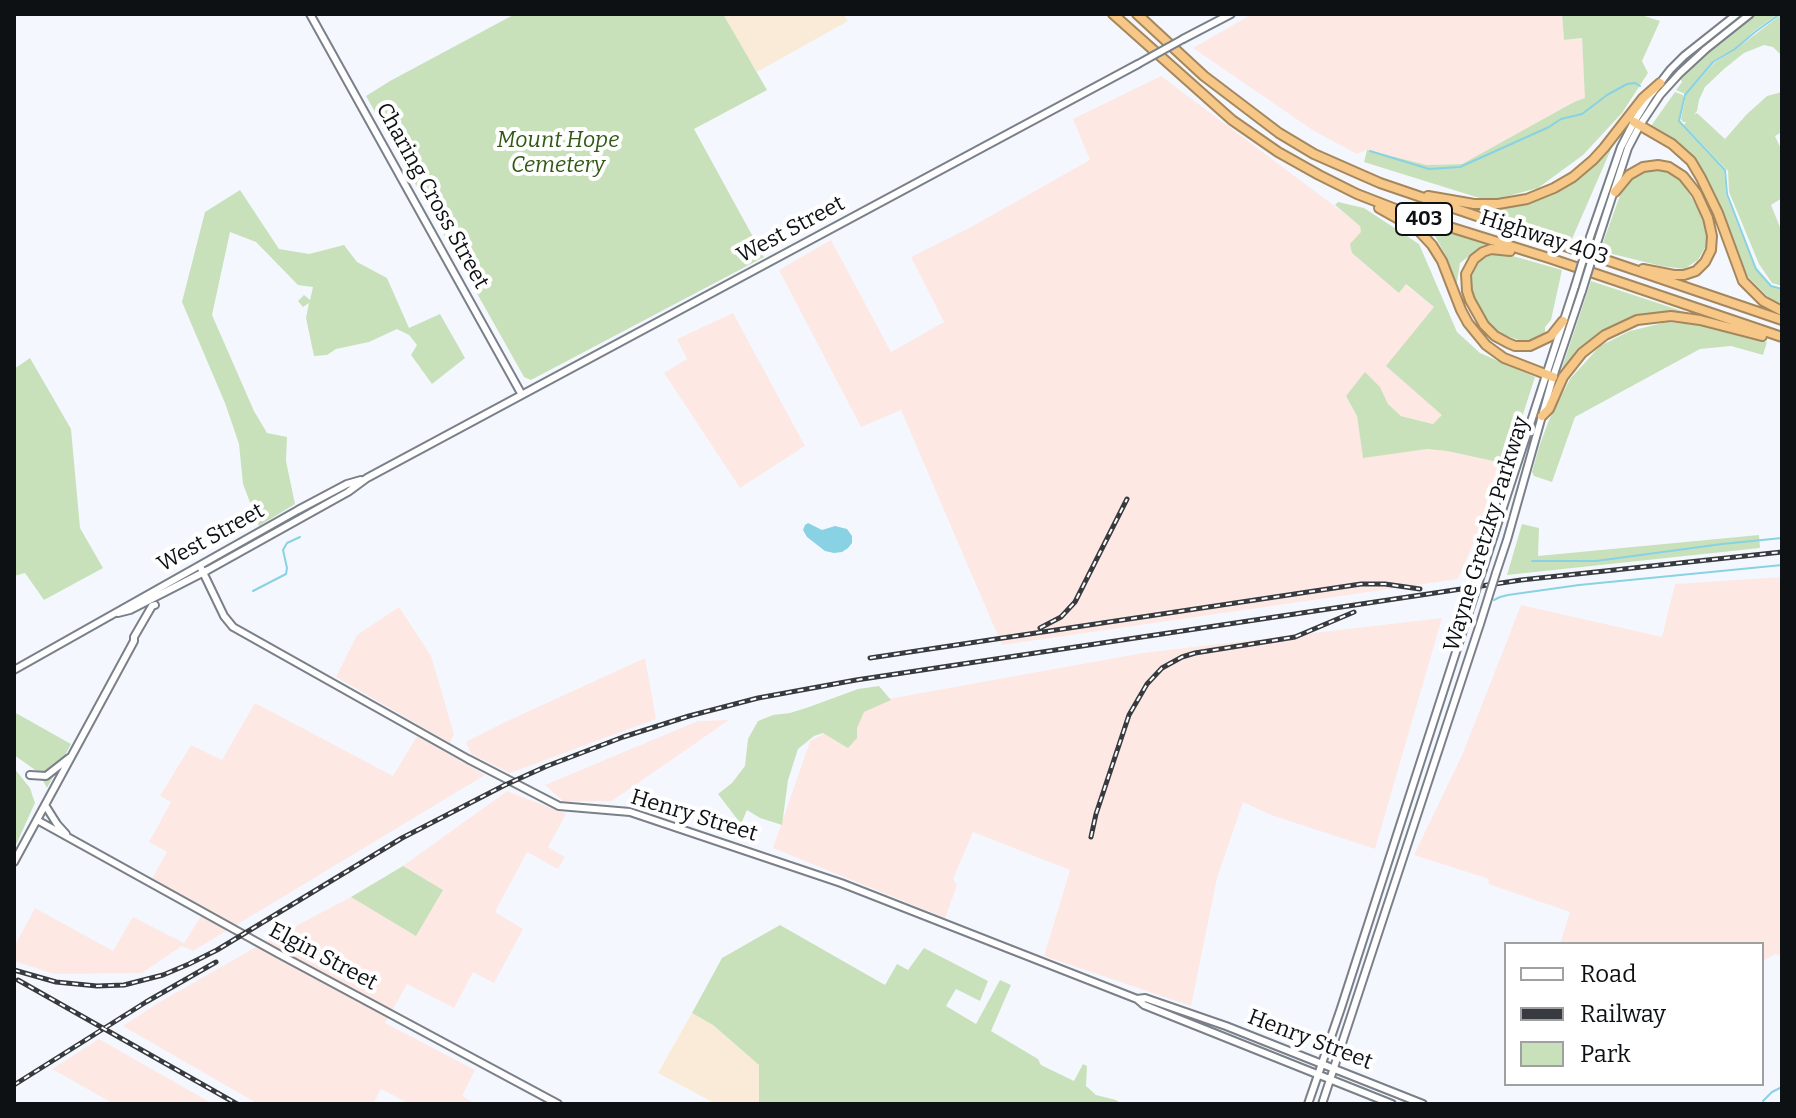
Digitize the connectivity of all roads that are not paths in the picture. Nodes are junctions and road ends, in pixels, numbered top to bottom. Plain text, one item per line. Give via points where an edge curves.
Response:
1 (310, 14) edge
2 (1113, 14) edge
3 (1137, 14) edge
4 (1231, 14) edge
5 (1737, 14) edge
6 (1750, 14) edge
7 (1660, 83) junction
8 (1637, 124) junction
9 (1380, 183) junction
10 (1615, 192) junction
11 (1357, 194) junction
12 (1552, 259) junction
13 (1600, 260) junction
14 (1578, 288) junction
15 (1782, 311) edge
16 (1782, 320) edge
17 (1563, 321) junction
18 (1782, 339) edge
19 (1550, 376) junction
20 (522, 395) junction
21 (1542, 416) junction
22 (201, 569) junction
23 (157, 592) junction
24 (14, 670) edge
25 (72, 756) junction
26 (30, 775) dead end
27 (45, 805) junction
28 (37, 820) junction
29 (72, 839) junction
30 (14, 862) edge
31 (1137, 999) junction
32 (1321, 1063) junction
33 (1334, 1068) junction
34 (1318, 1074) junction
35 (1330, 1079) junction
36 (558, 1104) edge
37 (1308, 1104) edge
38 (1322, 1104) edge
39 (1392, 1104) edge
40 (1423, 1104) edge

1 - 20 main road, Charing Cross Street
2 - 11 highway, Highway 403 / 403 via 1232,120
3 - 9 highway, Highway 403 / 403 via 1204,76 1279,133
4 - 20 main road, West Street, bridge
5 - 7 main road, Wayne Gretzky Parkway
6 - 8 main road, Wayne Gretzky Parkway via 1680,73
7 - 8 main road, Wayne Gretzky Parkway
7 - 9 highway via 1586,167 1536,196 1474,204
8 - 10 main road, Wayne Gretzky Parkway
8 - 14 main road, Wayne Gretzky Parkway, bridge via 1621,147
8 - 15 highway via 1691,161 1718,213 1743,281
9 - 13 highway, Highway 403 / 403
10 - 13 highway via 1643,167 1675,170 1702,204 1711,250 1696,271 1684,275
10 - 14 main road, Wayne Gretzky Parkway, bridge
11 - 12 highway, Highway 403 / 403
11 - 19 highway via 1426,237 1468,323 1486,345
12 - 17 highway via 1502,249 1483,252 1466,274 1467,291 1489,330 1515,346 1545,341
12 - 18 highway, Highway 403 / 403
13 - 16 highway, Highway 403 / 403
14 - 17 main road, Wayne Gretzky Parkway
14 - 19 main road, Wayne Gretzky Parkway
17 - 19 main road, Wayne Gretzky Parkway
18 - 21 highway via 1687,318 1637,320 1582,353
19 - 21 main road, Wayne Gretzky Parkway
19 - 32 main road, Wayne Gretzky Parkway, bridge
20 - 22 main road, West Street
21 - 33 main road, Wayne Gretzky Parkway, bridge via 1480,624
22 - 23 main road, West Street
22 - 31 main road, Henry Street via 233,627 559,806 630,812 841,883
23 - 24 main road, West Street
23 - 25 main road via 155,608
25 - 26 main road via 46,776
25 - 27 main road
27 - 28 main road
27 - 29 main road, Elgin Street
28 - 29 main road, Elgin Street
28 - 30 main road
29 - 36 main road, Elgin Street
31 - 32 main road, Henry Street
31 - 34 main road, Henry Street
32 - 33 main road, Henry Street
32 - 34 main road, Wayne Gretzky Parkway
33 - 35 main road, Wayne Gretzky Parkway
33 - 40 main road, Henry Street
34 - 35 main road, Henry Street
34 - 37 main road, Wayne Gretzky Parkway
35 - 38 main road, Wayne Gretzky Parkway
35 - 39 main road, Henry Street

